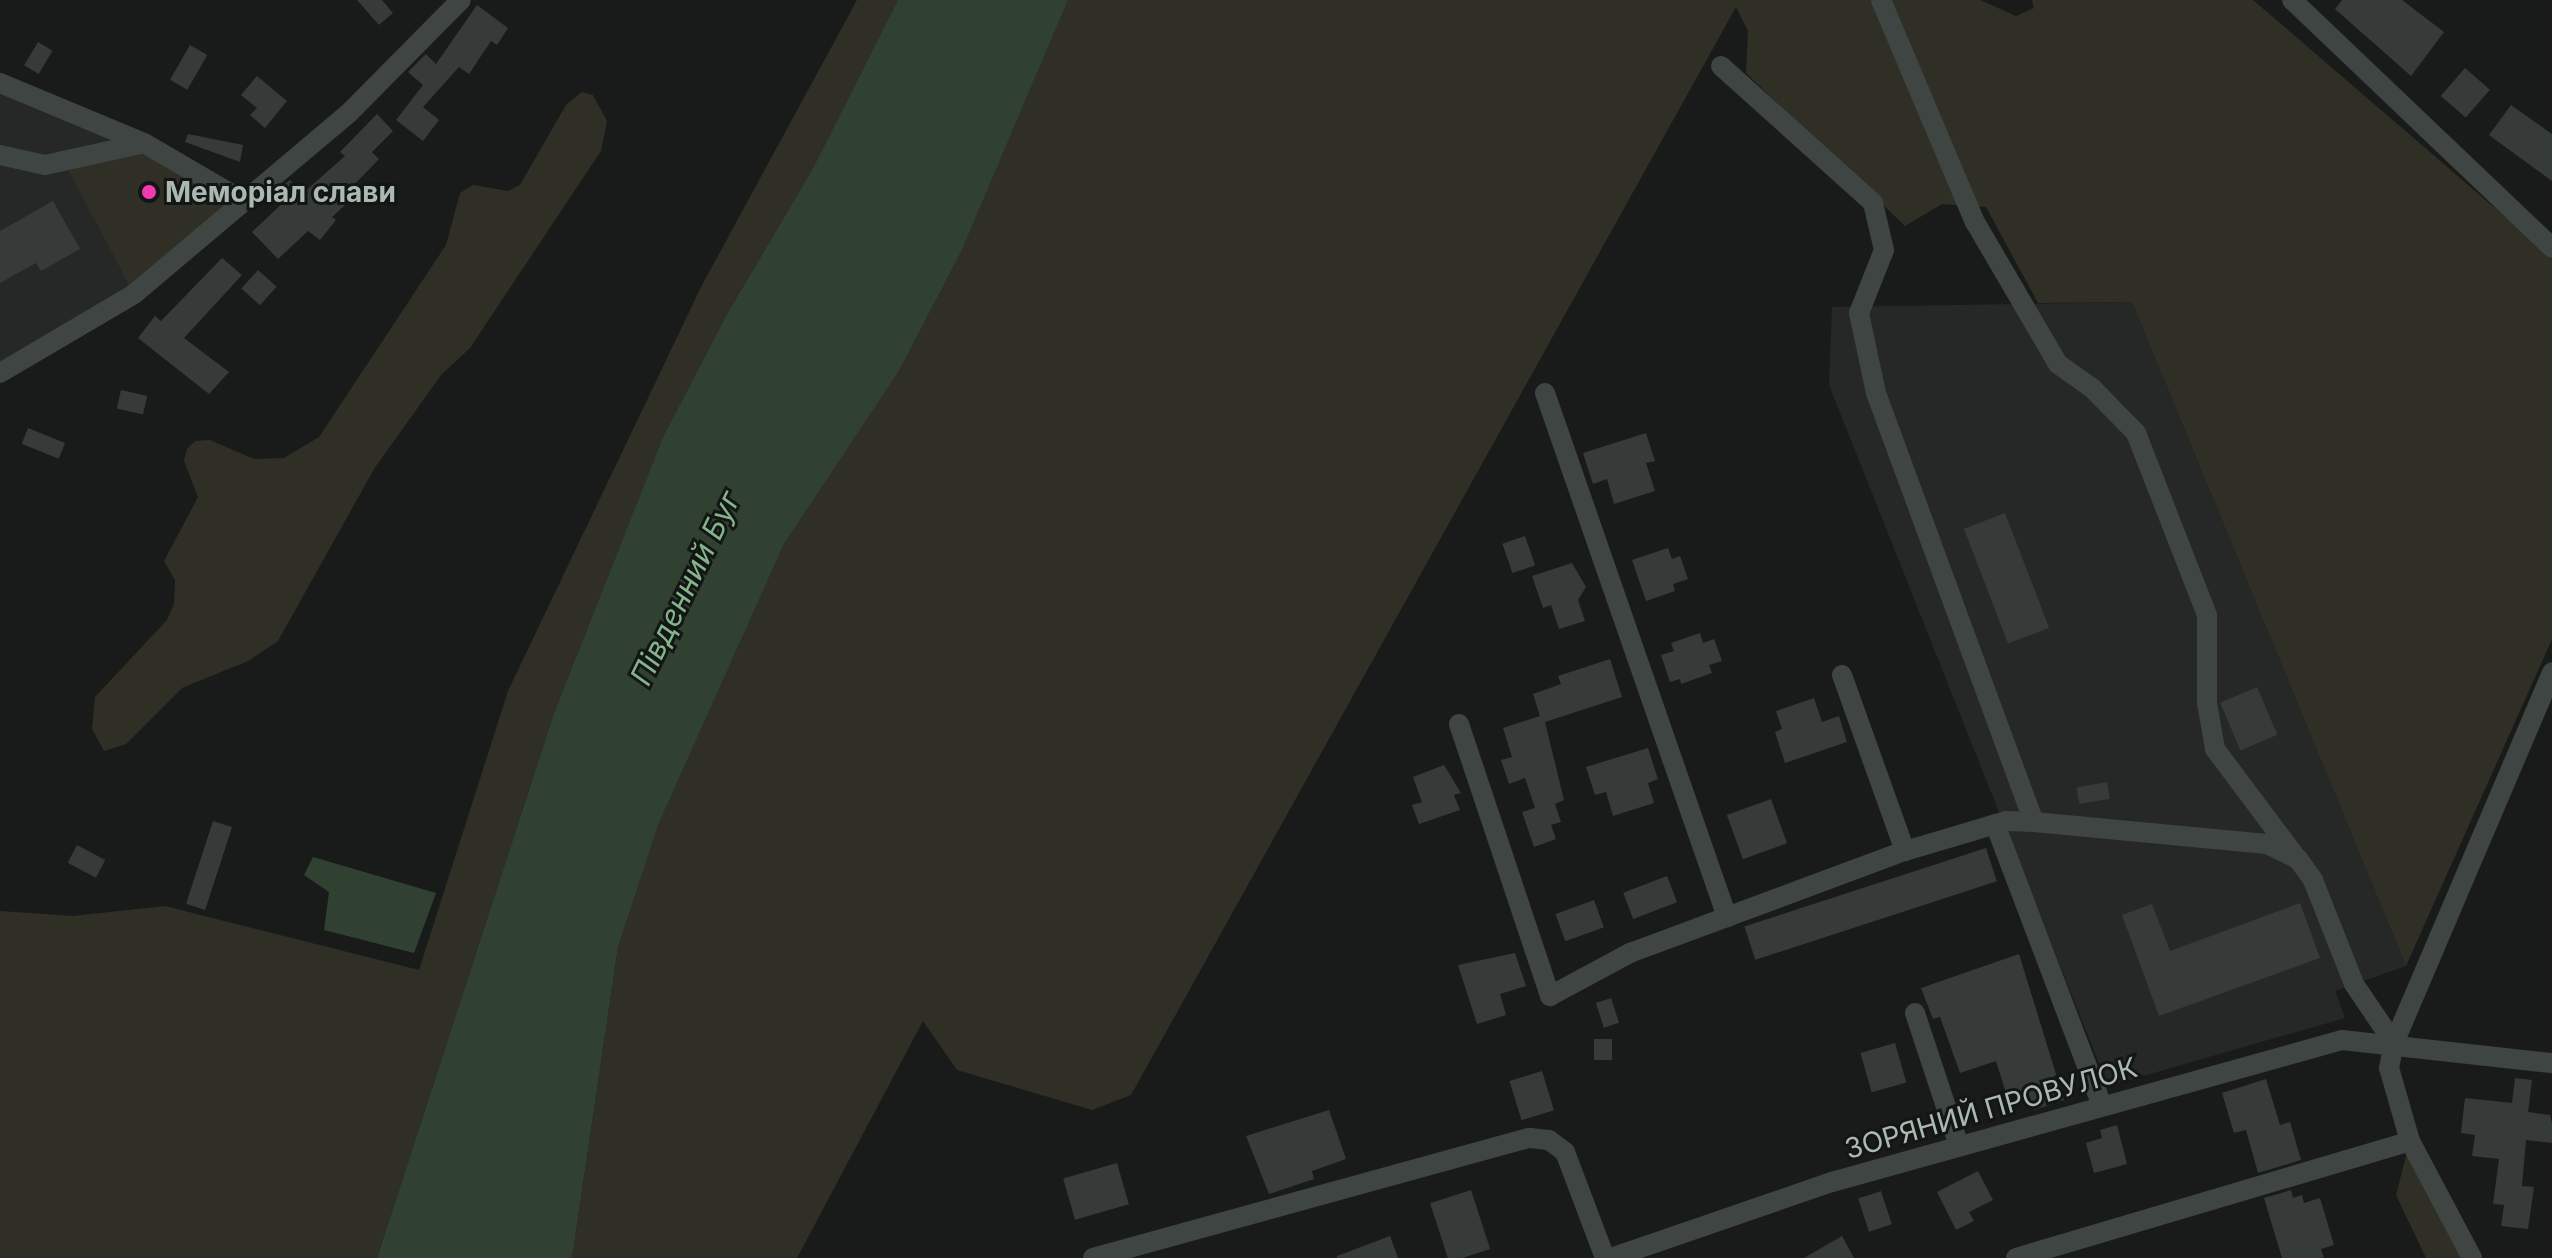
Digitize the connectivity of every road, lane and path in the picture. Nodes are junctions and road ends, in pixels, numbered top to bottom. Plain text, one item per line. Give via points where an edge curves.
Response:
1 (461, 0) edge
2 (1881, 0) edge
3 (2292, 0) edge
4 (1721, 66) dead end
5 (0, 83) edge
6 (144, 143) junction
7 (0, 155) edge
8 (242, 200) junction
9 (2552, 248) edge
10 (0, 373) edge
11 (1545, 393) dead end
12 (2552, 672) edge
13 (1842, 675) dead end
14 (1459, 724) dead end
15 (2034, 822) junction
16 (1995, 824) junction
17 (1905, 851) junction
18 (2298, 859) junction
19 (1727, 917) junction
20 (1915, 1013) dead end
21 (2394, 1043) junction
22 (2552, 1063) edge
23 (2102, 1105) junction
24 (2410, 1141) junction
25 (1959, 1146) junction
26 (1093, 1258) edge
27 (1605, 1258) edge
28 (1611, 1258) edge
29 (2016, 1258) edge
30 (2472, 1258) edge

1 - 8 street via 349,113
2 - 18 street via 1975,222 2058,364 2092,388 2136,433 2207,615 2207,703 2215,749
3 - 9 street
4 - 15 street via 1873,203 1884,250 1859,313 1876,393
5 - 6 street
6 - 7 street via 45,165
6 - 8 street
8 - 10 street via 134,294
11 - 19 street
12 - 21 street
13 - 17 street
14 - 19 street via 1550,996 1630,953
15 - 16 street
15 - 18 street via 2267,844
16 - 17 street
16 - 23 street
17 - 19 street
18 - 21 street via 2313,880 2354,984
20 - 25 street
21 - 22 street, ЗОРЯНИЙ ПРОВУЛОК
21 - 23 street, ЗОРЯНИЙ ПРОВУЛОК via 2342,1040
21 - 24 street via 2389,1068
23 - 25 street, ЗОРЯНИЙ ПРОВУЛОК
24 - 29 street
24 - 30 street
25 - 28 street, ЗОРЯНИЙ ПРОВУЛОК via 1832,1182
26 - 27 street via 1530,1138 1549,1140 1565,1152

